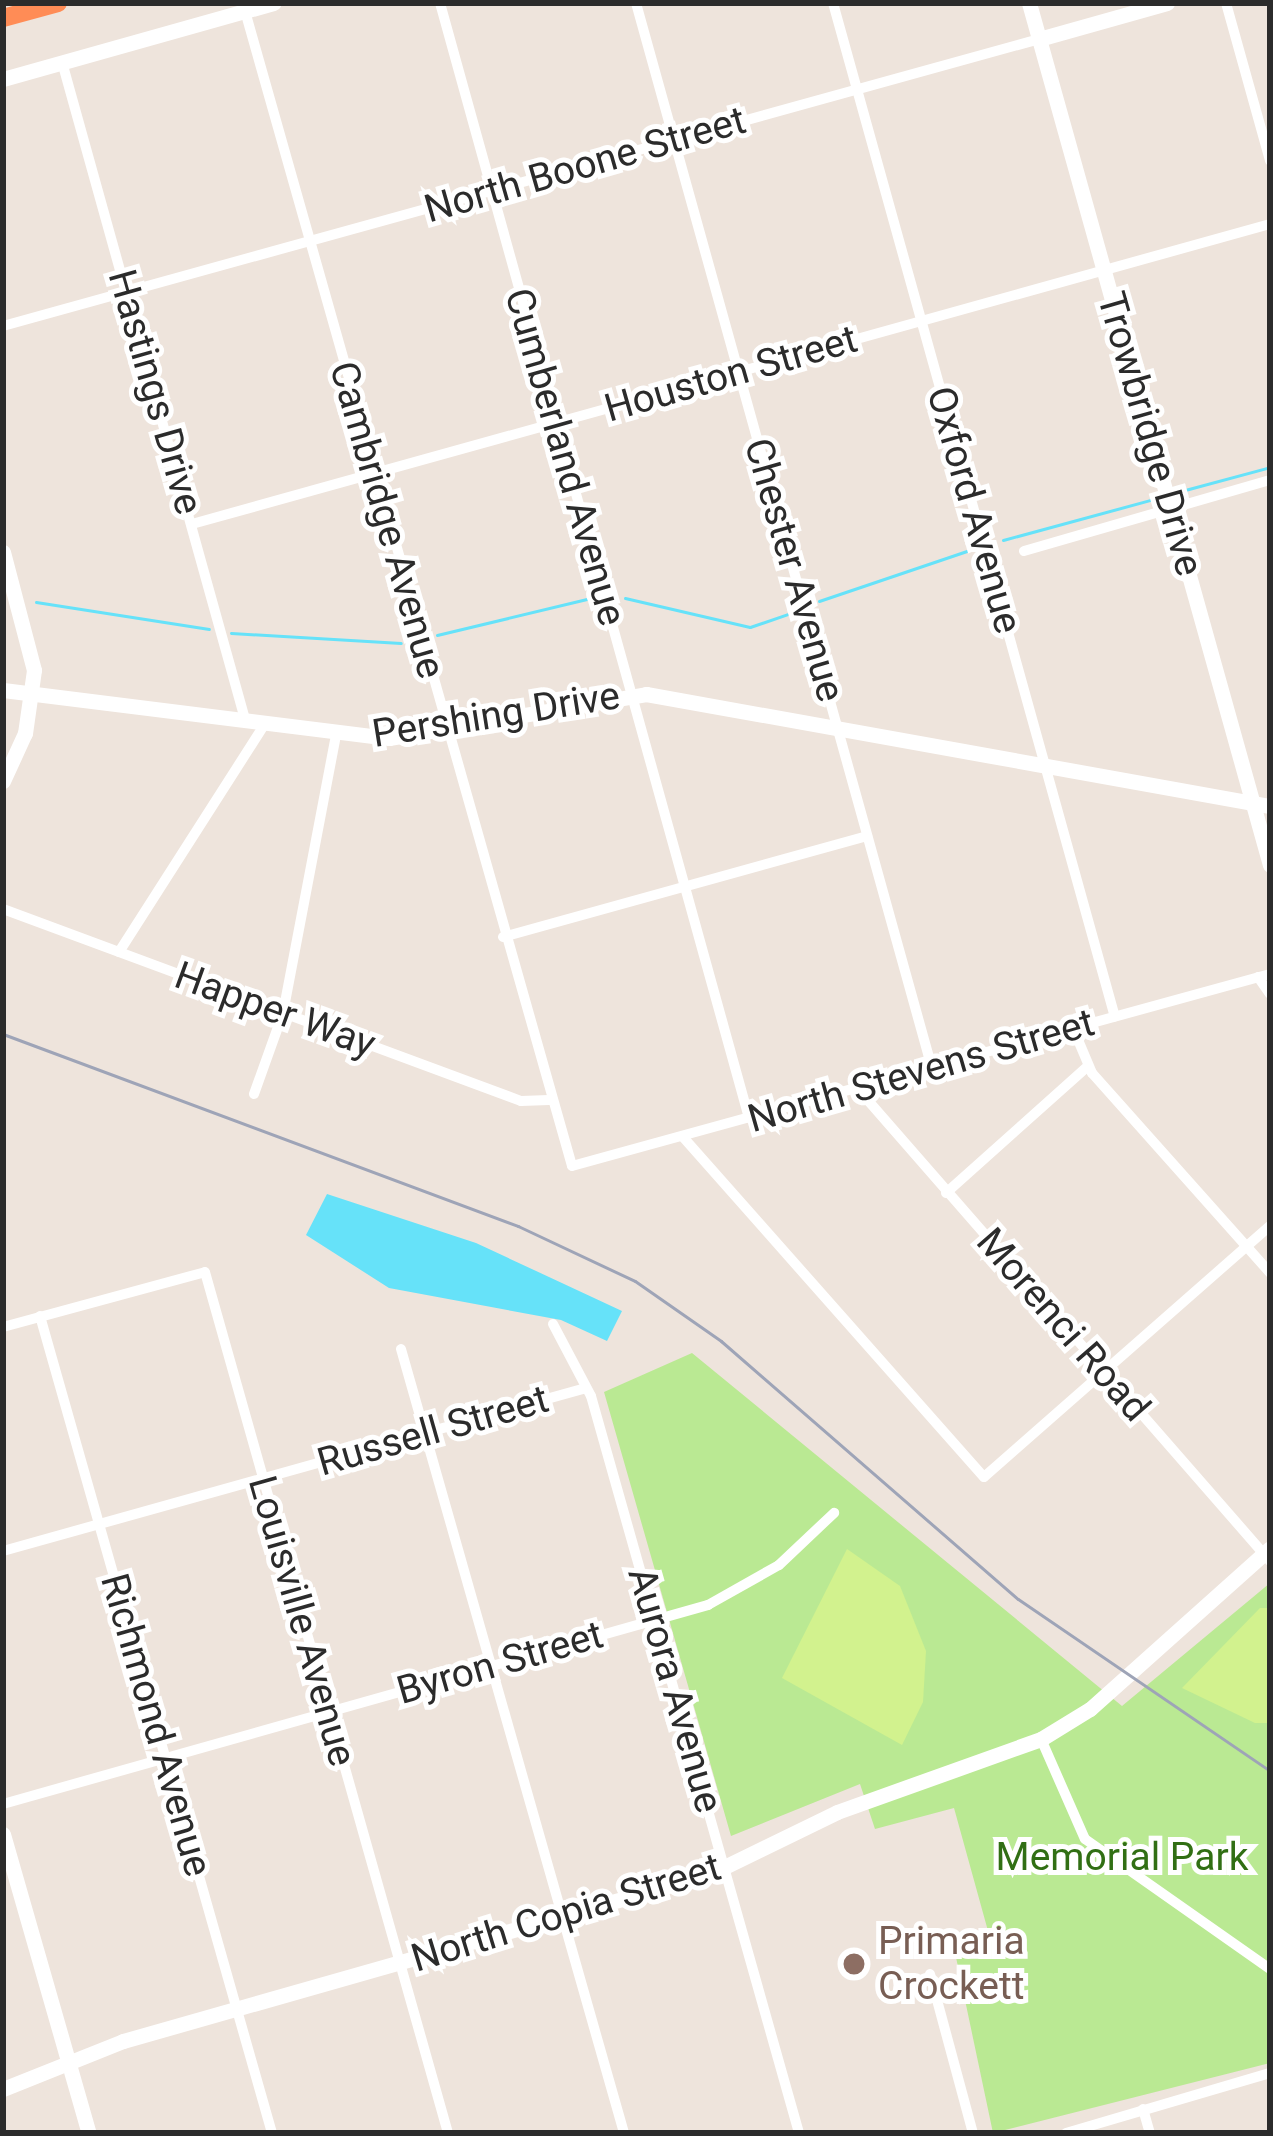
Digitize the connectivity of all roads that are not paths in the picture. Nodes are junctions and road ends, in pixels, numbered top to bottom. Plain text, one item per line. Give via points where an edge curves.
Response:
1 (58, 3) edge
2 (274, 3) edge
3 (440, 3) edge
4 (637, 3) edge
5 (833, 3) edge
6 (1029, 3) edge
7 (1167, 3) edge
8 (1226, 3) edge
9 (245, 10) junction
10 (3, 18) edge
11 (1039, 39) junction
12 (62, 62) junction
13 (3, 79) edge
14 (857, 90) junction
15 (674, 140) junction
16 (1270, 160) edge
17 (492, 191) junction
18 (1270, 224) edge
19 (309, 242) junction
20 (1104, 270) junction
21 (126, 292) junction
22 (921, 321) junction
23 (3, 326) edge
24 (739, 372) junction
25 (556, 423) junction
26 (374, 473) junction
27 (1270, 481) edge
28 (1171, 508) junction
29 (192, 524) junction
30 (1024, 551) dead end
31 (3, 552) edge
32 (3, 690) edge
33 (632, 693) junction
34 (32, 694) junction
35 (245, 723) junction
36 (264, 725) junction
37 (445, 730) junction
38 (840, 733) junction
39 (336, 735) junction
40 (1046, 770) junction
41 (3, 781) edge
42 (1261, 804) edge
43 (868, 836) junction
44 (1270, 866) edge
45 (685, 886) junction
46 (3, 909) edge
47 (503, 938) junction
48 (118, 952) junction
49 (1264, 975) edge
50 (1270, 994) edge
51 (283, 1013) junction
52 (1114, 1017) junction
53 (1073, 1028) junction
54 (1087, 1067) junction
55 (932, 1068) junction
56 (858, 1089) junction
57 (254, 1094) dead end
58 (550, 1100) junction
59 (749, 1118) junction
60 (683, 1137) junction
61 (572, 1166) joint
62 (946, 1192) junction
63 (1270, 1226) edge
64 (1247, 1247) junction
65 (1270, 1273) edge
66 (40, 1316) junction
67 (553, 1324) dead end
68 (3, 1327) edge
69 (401, 1349) dead end
70 (1106, 1372) junction
71 (586, 1388) junction
72 (425, 1433) junction
73 (262, 1479) junction
74 (834, 1513) dead end
75 (99, 1524) junction
76 (3, 1551) edge
77 (1268, 1554) edge
78 (655, 1620) junction
79 (491, 1666) junction
80 (328, 1712) junction
81 (1041, 1738) junction
82 (164, 1758) junction
83 (3, 1804) edge
84 (3, 1834) edge
85 (725, 1868) junction
86 (562, 1917) junction
87 (399, 1963) junction
88 (1270, 1970) edge
89 (931, 1974) dead end
90 (237, 2008) junction
91 (69, 2061) junction
92 (1270, 2073) edge
93 (3, 2089) edge
94 (1143, 2109) junction
95 (89, 2133) edge
96 (272, 2133) edge
97 (448, 2133) edge
98 (624, 2133) edge
99 (800, 2133) edge
100 (974, 2133) edge
101 (1066, 2133) edge
102 (1150, 2133) edge

1 - 10 highway
2 - 9 main road
3 - 17 street, Cumberland Avenue
4 - 15 street, Chester Avenue
5 - 14 street, Oxford Avenue
6 - 11 main road, Trowbridge Drive
7 - 11 main road, North Boone Street
8 - 16 street
9 - 12 main road
9 - 19 street, Cambridge Avenue
11 - 14 street, North Boone Street
11 - 20 main road, Trowbridge Drive
12 - 13 main road
12 - 21 street, Hastings Drive
14 - 15 street, North Boone Street
14 - 22 street, Oxford Avenue
15 - 17 street, North Boone Street
15 - 24 street, Chester Avenue
17 - 19 street, North Boone Street
17 - 25 street, Cumberland Avenue
18 - 20 street, Houston Street
19 - 21 street, North Boone Street
19 - 26 street, Cambridge Avenue
20 - 22 street, Houston Street
20 - 28 main road, Trowbridge Drive
21 - 23 street, North Boone Street
21 - 29 street, Hastings Drive
22 - 24 street, Houston Street
22 - 40 street, Oxford Avenue
24 - 25 street, Houston Street
24 - 38 street, Chester Avenue
25 - 26 street, Houston Street
25 - 33 street, Cumberland Avenue
26 - 29 street, Houston Street
26 - 37 street, Cambridge Avenue
27 - 28 street
28 - 30 street
28 - 42 main road, Trowbridge Drive
29 - 35 street, Hastings Drive
31 - 34 main road
32 - 34 main road, Pershing Drive
33 - 37 main road, Pershing Drive
33 - 38 main road, Pershing Drive
33 - 45 street, Cumberland Avenue
34 - 35 main road, Pershing Drive
34 - 41 main road
35 - 36 main road, Pershing Drive
36 - 39 main road, Pershing Drive
36 - 48 street
37 - 39 main road, Pershing Drive
37 - 47 street, Cambridge Avenue
38 - 40 main road, Pershing Drive
38 - 43 street, Chester Avenue
39 - 51 street
40 - 42 main road, Pershing Drive
40 - 52 street, Oxford Avenue
42 - 44 main road, Trowbridge Drive
43 - 45 street
43 - 55 street, Chester Avenue
45 - 47 street
45 - 59 street, Cumberland Avenue
46 - 48 street, Happer Way
47 - 58 street, Cambridge Avenue
48 - 51 street, Happer Way
49 - 50 street
49 - 52 street, North Stevens Street
51 - 57 street
51 - 58 street, Happer Way via 521,1100
52 - 53 street, North Stevens Street
53 - 54 street
53 - 55 street, North Stevens Street
54 - 62 street
54 - 64 street
55 - 56 street, North Stevens Street
56 - 59 street, North Stevens Street
56 - 62 street, Morenci Road
58 - 61 street, Cambridge Avenue
59 - 60 street, North Stevens Street
60 - 61 street, North Stevens Street
60 - 70 street via 984,1477
62 - 70 street, Morenci Road
63 - 64 street
64 - 65 street
64 - 70 street
66 - 68 street
66 - 73 street, Louisville Avenue via 205,1272
66 - 75 street, Richmond Avenue
67 - 71 street, Aurora Avenue
69 - 72 street
70 - 77 street, Morenci Road
71 - 72 street, Russell Street
71 - 78 street, Aurora Avenue
72 - 73 street, Russell Street
72 - 79 street
73 - 75 street, Russell Street
73 - 80 street, Louisville Avenue
74 - 78 street, Byron Street via 758,1580
75 - 76 street, Russell Street
75 - 82 street, Richmond Avenue
77 - 81 main road, North Copia Street via 1090,1709
78 - 79 street, Byron Street
78 - 85 street, Aurora Avenue
79 - 80 street, Byron Street
79 - 86 street
80 - 82 street, Byron Street
80 - 87 street, Louisville Avenue
81 - 85 main road, North Copia Street via 837,1812
81 - 88 street via 1076,1828
82 - 83 street, Byron Street
82 - 90 street, Richmond Avenue
84 - 91 main road
85 - 86 main road, North Copia Street
85 - 99 street, Aurora Avenue
86 - 87 main road, North Copia Street
86 - 98 street
87 - 90 main road, North Copia Street
87 - 97 street, Louisville Avenue
89 - 100 street
90 - 91 main road, North Copia Street
90 - 96 street, Richmond Avenue
91 - 93 main road, North Copia Street
91 - 95 main road
92 - 94 street
94 - 101 street
94 - 102 street

